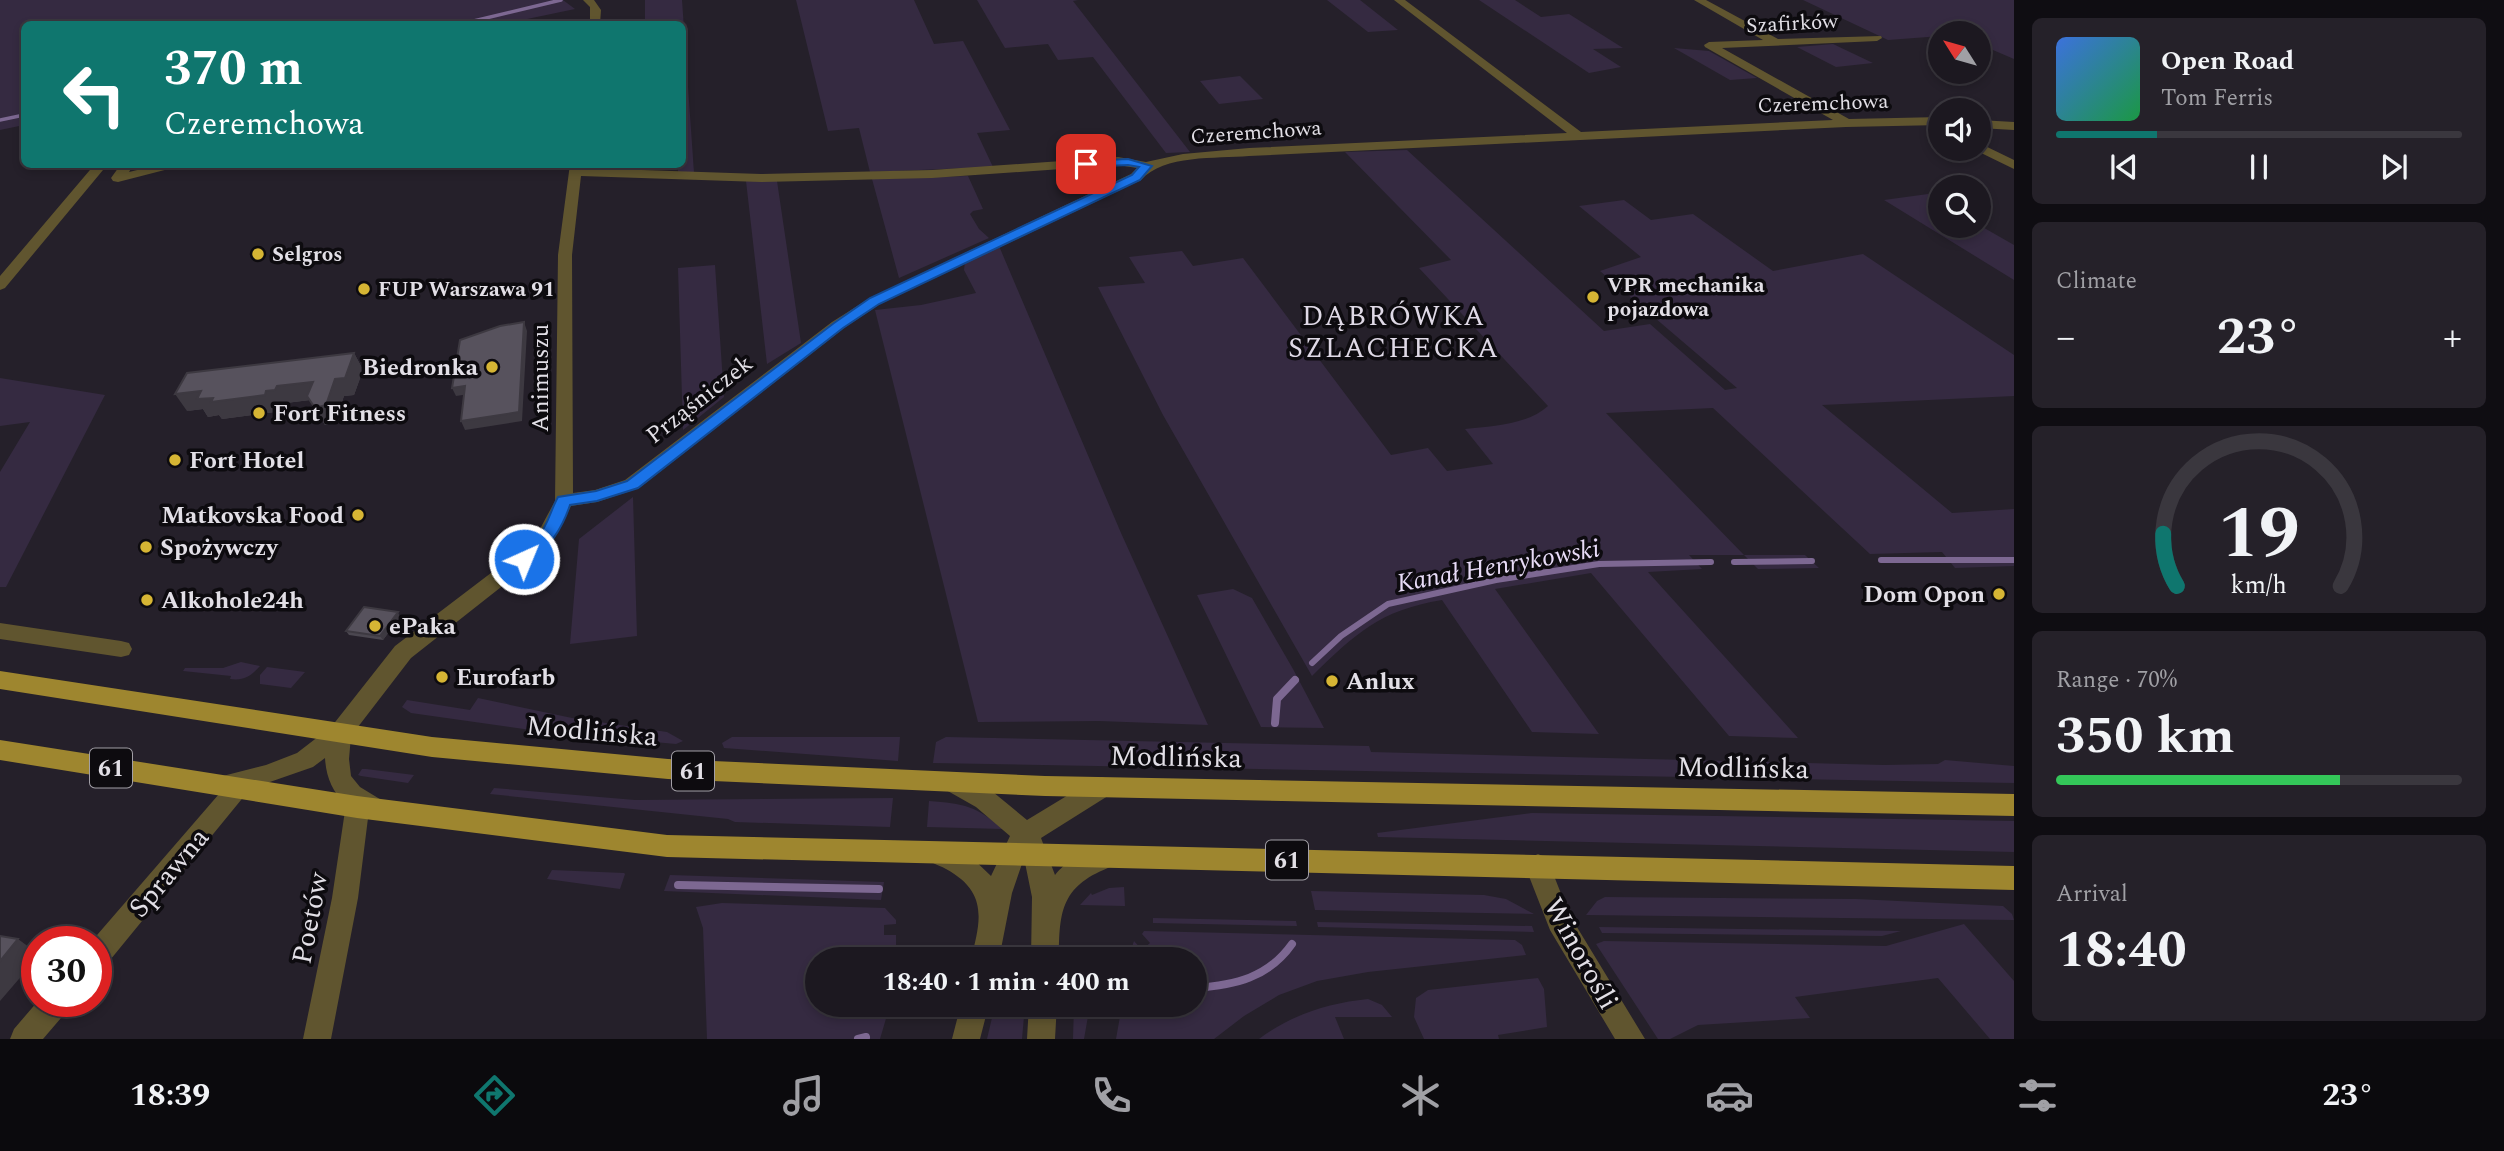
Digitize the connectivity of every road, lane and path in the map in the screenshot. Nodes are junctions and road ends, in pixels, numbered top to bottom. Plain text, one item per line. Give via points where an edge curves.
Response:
1 (588, 0) edge
2 (1399, 0) edge
3 (1699, 0) edge
4 (595, 21) edge
5 (1877, 38) dead end
6 (1780, 44) junction
7 (1928, 121) edge
8 (1846, 123) junction
9 (1991, 125) edge
10 (2014, 126) edge
11 (1580, 137) junction
12 (1991, 153) edge
13 (2014, 165) edge
14 (1146, 166) junction
15 (99, 168) edge
16 (125, 168) edge
17 (164, 168) edge
18 (576, 168) edge
19 (0, 285) edge
20 (564, 501) junction
21 (0, 631) edge
22 (121, 649) dead end
23 (0, 680) edge
24 (340, 733) junction
25 (0, 750) edge
26 (954, 783) junction
27 (230, 787) junction
28 (1102, 787) junction
29 (2014, 805) edge
30 (366, 808) junction
31 (1025, 847) junction
32 (935, 853) junction
33 (1112, 857) junction
34 (1538, 866) junction
35 (2014, 878) edge
36 (993, 928) junction
37 (1045, 930) junction
38 (112, 936) edge
39 (988, 947) edge
40 (1045, 947) edge
41 (43, 1017) edge
42 (972, 1017) edge
43 (1042, 1017) edge
44 (24, 1039) edge
45 (317, 1039) edge
46 (966, 1039) edge
47 (1041, 1039) edge
48 (1631, 1039) edge

1 - 4 street via 594,4
2 - 11 street
3 - 6 street
5 - 6 street, Szafirków
6 - 8 street, Szafirków via 1709,46
7 - 8 street, Czeremchowa
8 - 11 street, Czeremchowa
9 - 10 street
11 - 14 street, Czeremchowa via 1249,152
12 - 13 street
14 - 18 street, Czeremchowa via 1118,161 944,173 761,178
14 - 20 street, Prząśniczek via 1136,177 875,301 632,484
15 - 19 street
16 - 17 street via 118,178
18 - 20 street, Animuszu via 565,255
20 - 24 street via 542,543 403,652
21 - 22 street
23 - 24 main road, Modlińska / 61
24 - 26 main road, Modlińska / 61 via 432,747 668,769
24 - 27 street via 305,760
24 - 30 street via 334,765 348,791
25 - 27 main road, 61
26 - 28 main road, Modlińska / 61
26 - 31 street via 1000,808
27 - 30 main road, 61
27 - 38 street, Sprawna
28 - 29 main road, Modlińska / 61
28 - 31 street
30 - 32 main road, 61 via 667,846
30 - 45 street, Poetów
31 - 32 main road, 61
31 - 33 main road, 61
31 - 36 street
31 - 37 street via 1046,910
32 - 36 street via 953,859 979,880 990,899
33 - 34 main road, 61
33 - 37 street via 1085,864 1072,874 1054,897
34 - 35 main road, 61
34 - 48 street, Winorośli via 1559,921
36 - 39 street
37 - 40 street
41 - 44 street
42 - 46 street
43 - 47 street

